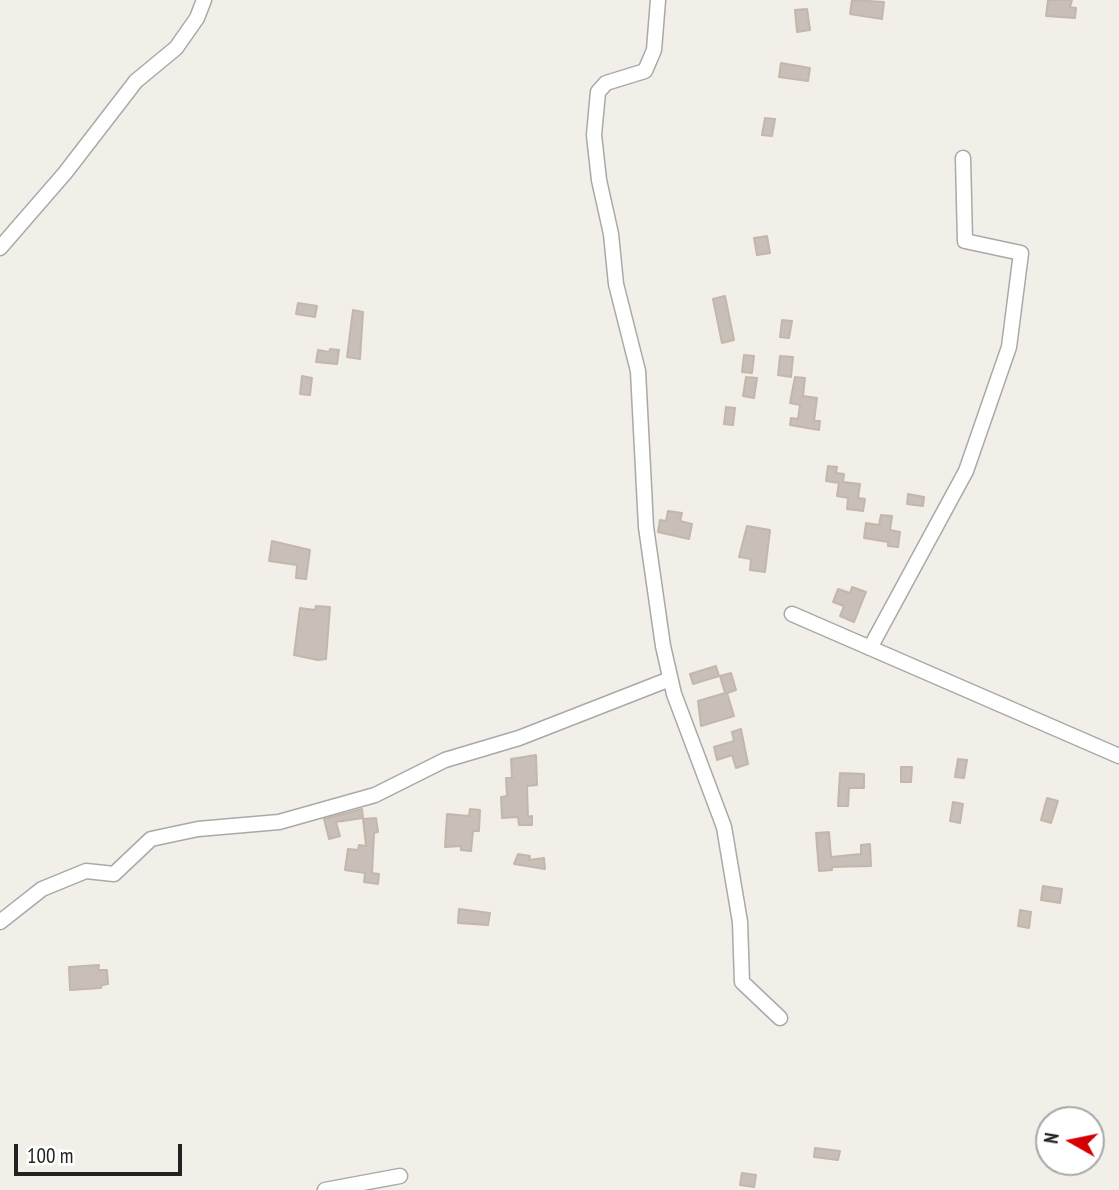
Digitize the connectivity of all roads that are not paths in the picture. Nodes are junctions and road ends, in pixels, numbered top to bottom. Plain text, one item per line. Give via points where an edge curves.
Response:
1 (204, 0) edge
2 (658, 0) edge
3 (963, 158) dead end
4 (0, 248) edge
5 (792, 614) dead end
6 (870, 648) junction
7 (670, 679) junction
8 (1119, 756) edge
9 (0, 922) edge
10 (780, 1018) dead end
11 (400, 1176) dead end
12 (325, 1190) edge

1 - 4 street via 176,48 136,81
2 - 7 street via 650,63 645,71 606,83 598,92 594,135 616,285 638,371 646,527
3 - 6 street via 965,241 1021,253 1009,347 966,471
5 - 6 street
6 - 8 street
7 - 9 street via 532,733 444,760 375,795 278,822 198,829 151,839 114,874 86,871 42,889
7 - 10 street via 724,827 740,922 742,982
11 - 12 street

